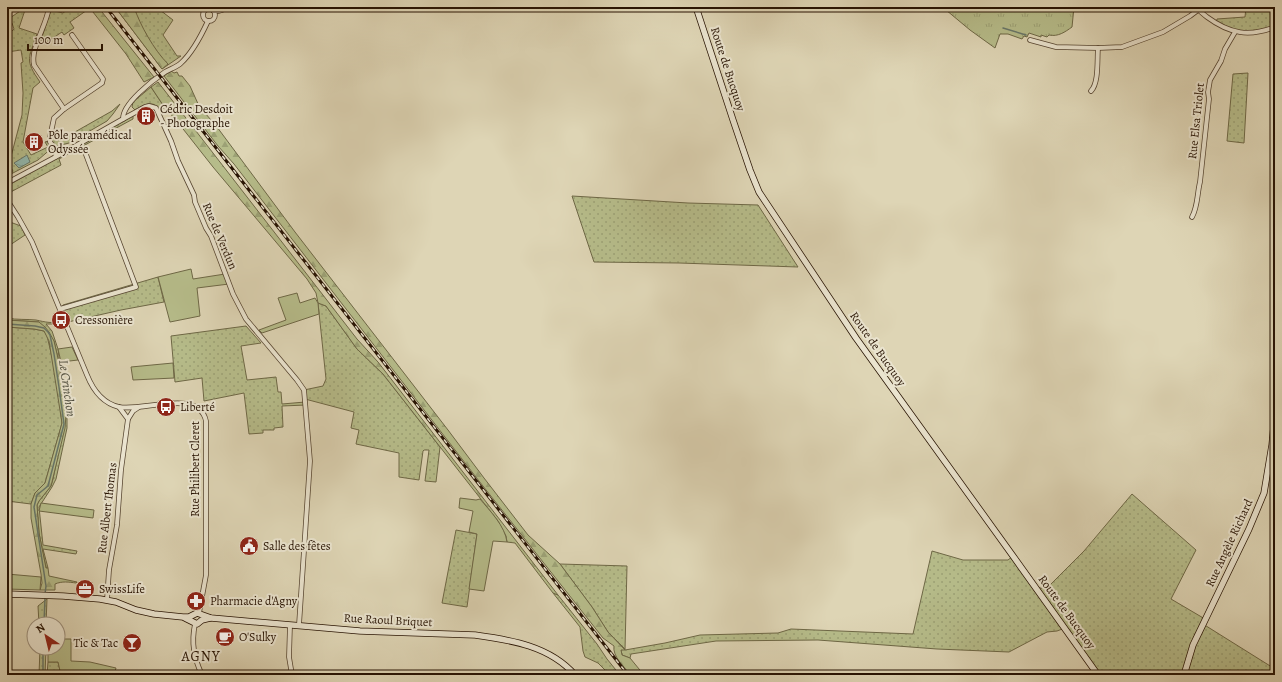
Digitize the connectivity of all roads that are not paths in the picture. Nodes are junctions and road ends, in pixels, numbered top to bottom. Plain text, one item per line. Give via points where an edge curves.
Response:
1 (49, 7) edge
2 (231, 7) edge
3 (696, 7) edge
4 (204, 8) edge
5 (1198, 8) edge
6 (214, 11) junction
7 (208, 21) junction
8 (1275, 27) edge
9 (1235, 32) junction
10 (72, 35) dead end
11 (1030, 40) dead end
12 (1098, 48) junction
13 (1091, 91) dead end
14 (64, 109) junction
15 (123, 119) junction
16 (78, 145) junction
17 (56, 151) junction
18 (54, 158) junction
19 (48, 161) junction
20 (7, 183) edge
21 (7, 200) edge
22 (1192, 217) dead end
23 (60, 309) junction
24 (119, 407) junction
25 (139, 407) junction
26 (1275, 414) edge
27 (128, 419) junction
28 (7, 594) edge
29 (107, 600) junction
30 (201, 616) junction
31 (193, 620) junction
32 (290, 625) junction
33 (299, 625) junction
34 (202, 675) edge
35 (292, 675) edge
36 (575, 675) edge
37 (1098, 675) edge
38 (1184, 675) edge

1 - 14 street via 33,61
2 - 6 street
3 - 37 street, Route de Bucquoy via 759,192 856,338
4 - 6 street
4 - 7 street via 202,15
5 - 9 street via 1206,17
5 - 12 street via 1178,24 1145,40 1122,47
6 - 7 street via 215,17
7 - 15 street via 184,60 156,79 128,104
8 - 9 street via 1258,32
9 - 22 street, Rue Elsa Triolet via 1210,80 1198,200
10 - 14 street via 103,79 102,83
11 - 12 street via 1056,47
12 - 13 street via 1095,82
14 - 17 street via 54,118 50,140
15 - 16 street
15 - 33 street, Rue de Verdun via 145,106 156,108 240,310 304,390 310,460
16 - 17 street
16 - 18 street
16 - 23 street via 85,152 136,287
17 - 18 street
17 - 19 street
18 - 19 street
19 - 20 street
21 - 23 street via 32,242
23 - 24 street via 92,388 108,402
24 - 25 street, Rue Philibert Cleret
24 - 27 street
25 - 27 street
25 - 30 street, Rue Philibert Cleret via 192,404 205,417 206,575
26 - 38 street, Rue Angèle Richard via 1264,493 1193,645
27 - 29 street, Rue Albert Thomas
28 - 29 street
29 - 31 street via 136,610
30 - 31 street via 195,614
30 - 31 street via 200,624
30 - 32 street, Rue Raoul Briquet
31 - 34 street via 193,649
32 - 33 street, Rue Raoul Briquet
32 - 35 street via 289,657
33 - 36 street, Rue Raoul Briquet via 475,635 514,642 546,652

